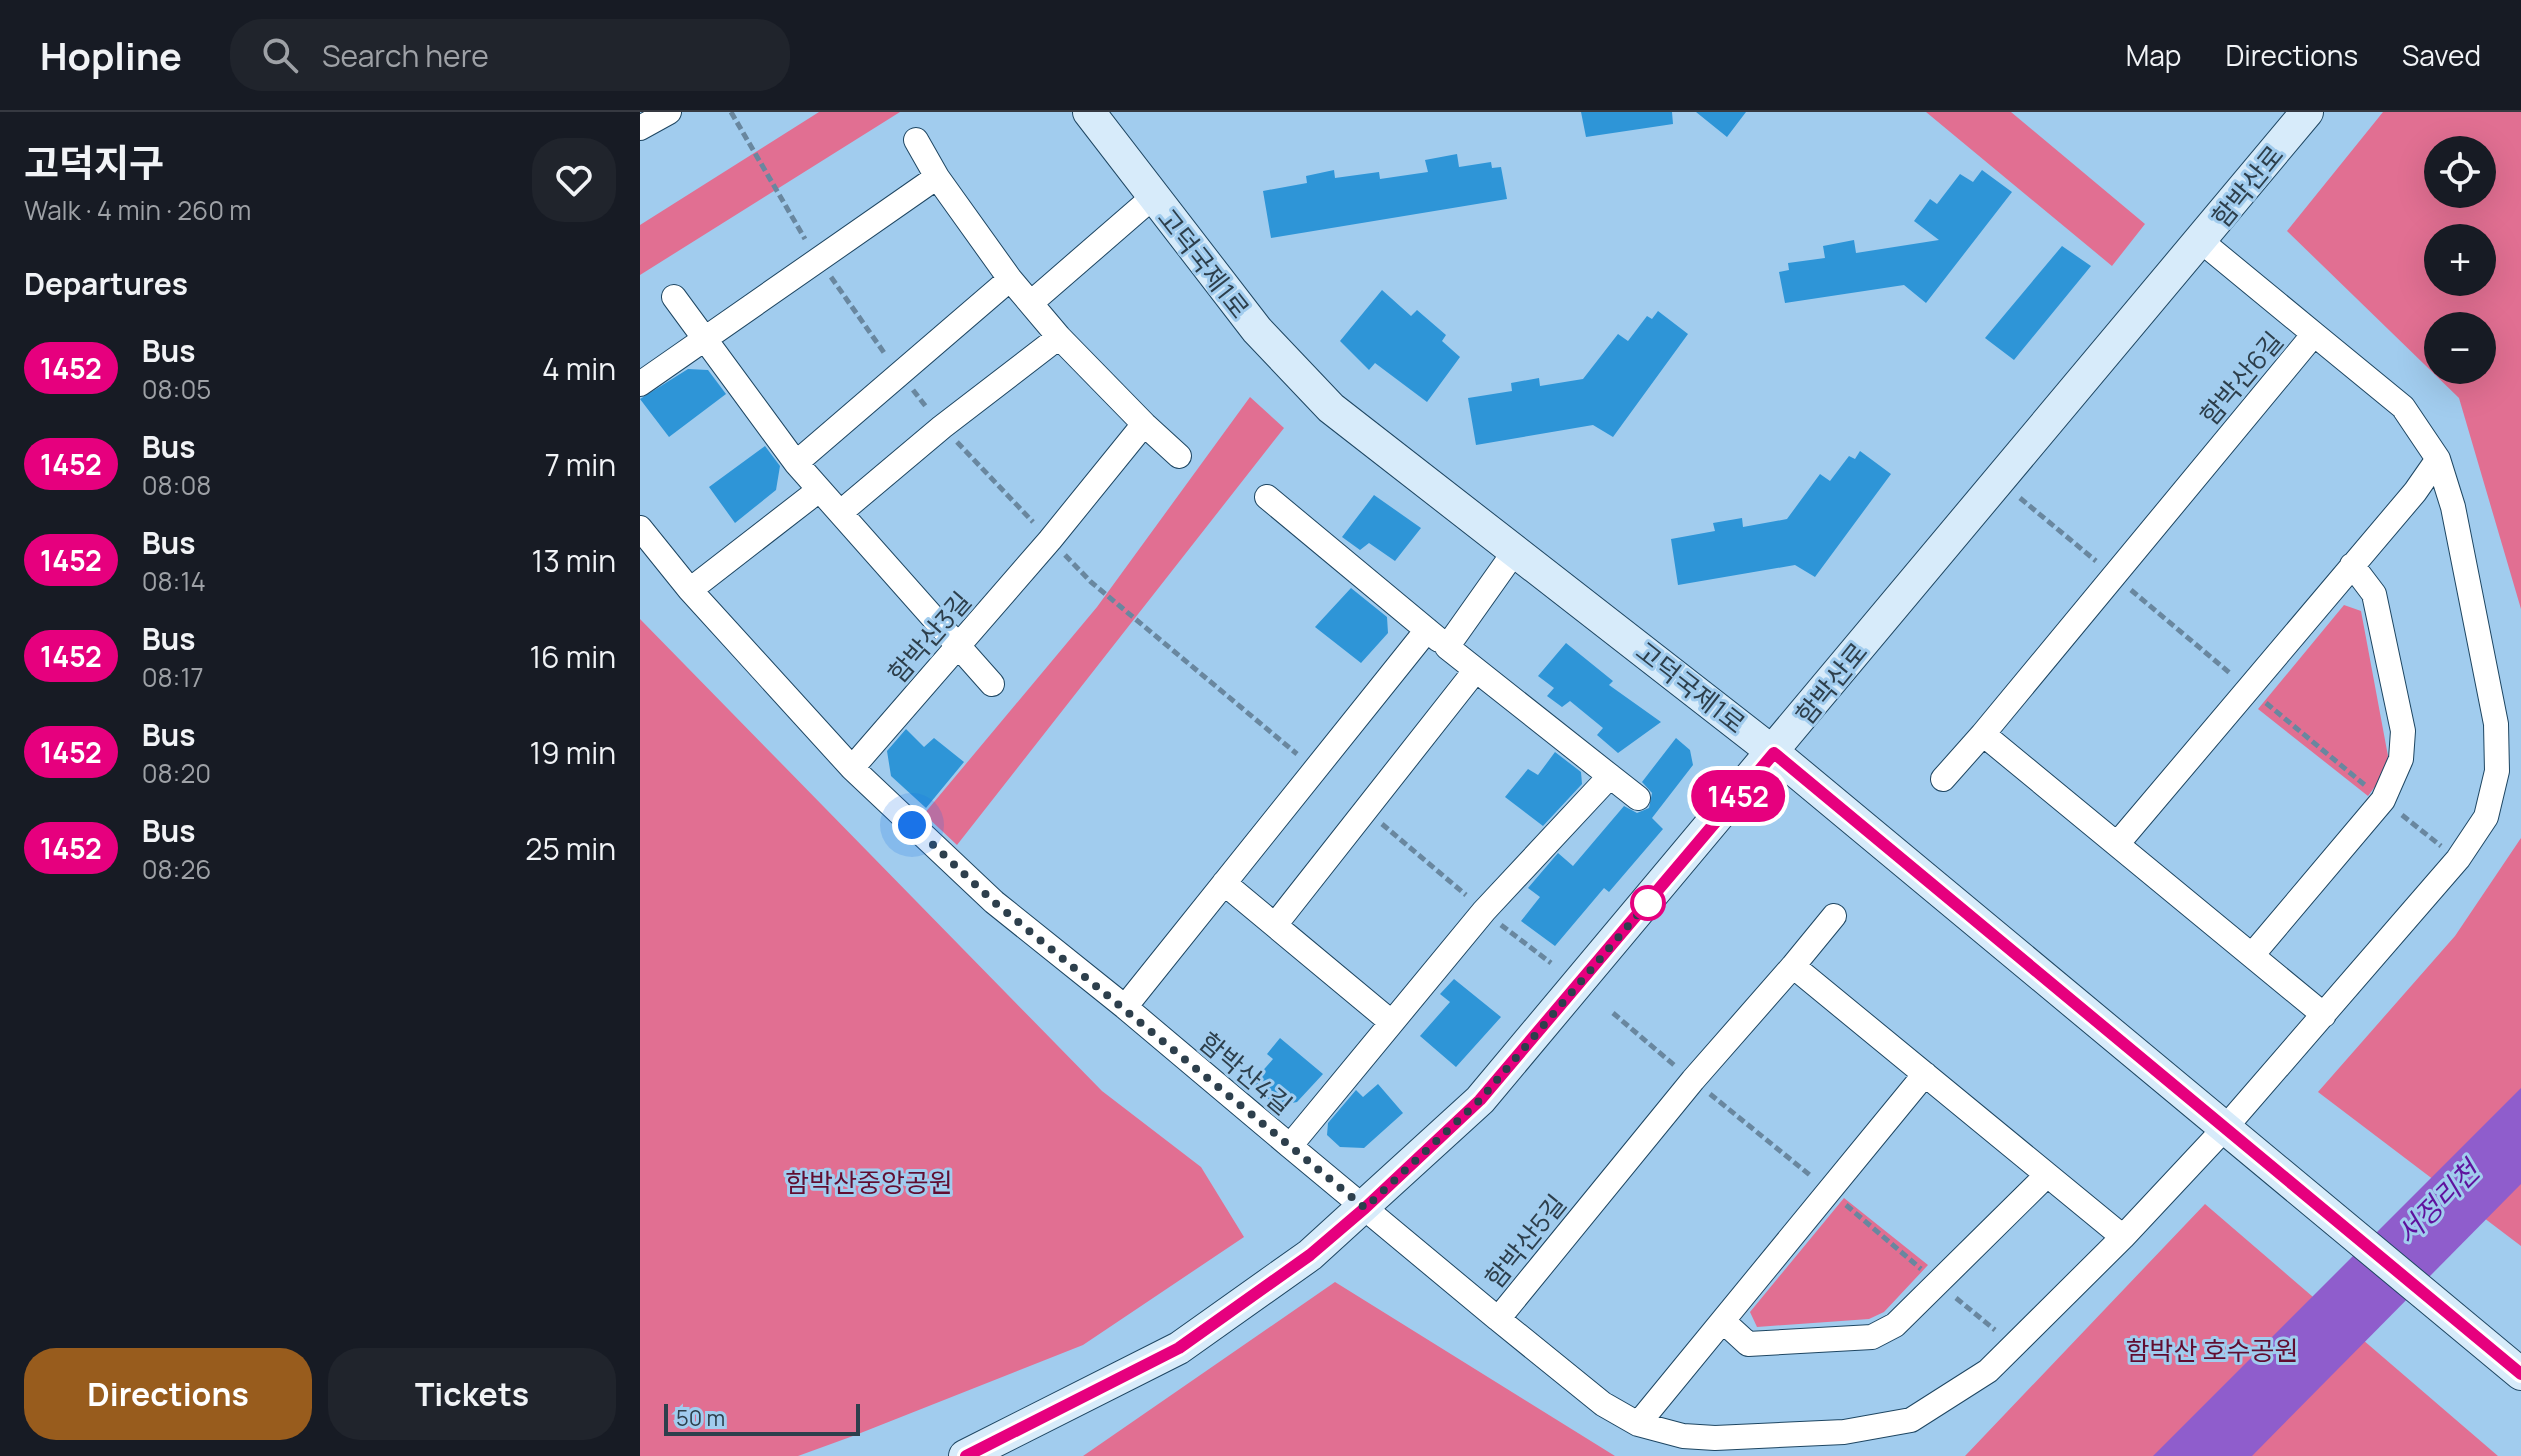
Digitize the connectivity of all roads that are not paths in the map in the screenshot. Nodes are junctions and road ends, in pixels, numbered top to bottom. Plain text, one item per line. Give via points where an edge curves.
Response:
1 (669, 112) edge
2 (1089, 112) edge
3 (2307, 112) edge
4 (640, 128) edge
5 (916, 140) dead end
6 (937, 177) junction
7 (1153, 197) junction
8 (2201, 241) junction
9 (1010, 279) junction
10 (674, 297) dead end
11 (1032, 302) junction
12 (2314, 334) junction
13 (1059, 337) junction
14 (701, 338) junction
15 (640, 384) edge
16 (1144, 424) junction
17 (1179, 456) dead end
18 (2438, 459) junction
19 (796, 463) junction
20 (819, 490) junction
21 (1267, 497) dead end
22 (841, 512) junction
23 (640, 528) edge
24 (1515, 551) junction
25 (2352, 565) junction
26 (690, 590) junction
27 (1427, 630) junction
28 (959, 646) junction
29 (1447, 647) junction
30 (1475, 671) junction
31 (992, 684) dead end
32 (1983, 734) junction
33 (1774, 753) junction
34 (852, 768) junction
35 (1610, 776) junction
36 (1943, 779) dead end
37 (1638, 798) dead end
38 (2118, 843) junction
39 (1224, 883) junction
40 (1834, 916) dead end
41 (1275, 925) junction
42 (2253, 954) junction
43 (1793, 966) junction
44 (1125, 1007) junction
45 (2324, 1015) junction
46 (1391, 1022) junction
47 (1925, 1074) junction
48 (2225, 1128) junction
49 (1290, 1146) junction
50 (2047, 1175) junction
51 (1365, 1208) junction
52 (2123, 1237) junction
53 (1498, 1319) junction
54 (1724, 1322) junction
55 (2521, 1374) edge
56 (1638, 1424) junction
57 (965, 1456) edge

1 - 4 street
2 - 7 street, 고덕국제1로
3 - 8 street, 함박산로
5 - 6 street
6 - 9 street
6 - 14 street
7 - 11 street
7 - 24 street, 고덕국제1로 via 1257,330 1331,408
8 - 12 street
8 - 33 street, 함박산로
9 - 11 street
9 - 19 street
10 - 14 street
11 - 13 street
12 - 18 street, 함박산6길 via 2403,407
12 - 32 street, 함박산6길
13 - 16 street
13 - 22 street
14 - 15 street
14 - 19 street
16 - 17 street
16 - 28 street, 함박산3길
18 - 25 street
18 - 45 street, 함박산6길 via 2453,507 2496,724 2497,771 2486,817 2458,859
19 - 20 street
20 - 22 street
20 - 26 street
21 - 27 street
22 - 28 street
23 - 26 street
24 - 29 street
24 - 33 street, 고덕국제1로
25 - 38 street
25 - 42 street via 2374,594 2403,731 2401,759 2383,800
26 - 34 street
27 - 29 street
27 - 39 street
28 - 31 street
28 - 34 street, 함박산3길
29 - 30 street
30 - 35 street
30 - 41 street
32 - 36 street, 함박산6길
32 - 38 street
33 - 48 street, 고덕국제1로
33 - 51 street, 함박산로 via 1480,1100
34 - 44 street, 함박산4길 via 994,902
35 - 37 street
35 - 46 street, 함박산4길 via 1484,911
38 - 42 street
39 - 41 street
39 - 44 street
40 - 43 street, 함박산5길
41 - 46 street
42 - 45 street
43 - 47 street
43 - 53 street, 함박산5길
44 - 49 street, 함박산4길
45 - 48 street, 함박산6길
46 - 49 street, 함박산4길
47 - 50 street
47 - 54 street
48 - 52 street, 함박산5길
48 - 55 street, 고덕국제1로
49 - 51 street
50 - 52 street
50 - 54 street via 1895,1325 1872,1337 1748,1344
51 - 53 street
51 - 57 street, 함박산로 via 1310,1255 1179,1348
52 - 56 street, 함박산5길 via 1988,1371 1911,1420 1844,1432 1715,1438
53 - 56 street, 함박산5길 via 1603,1404
54 - 56 street

